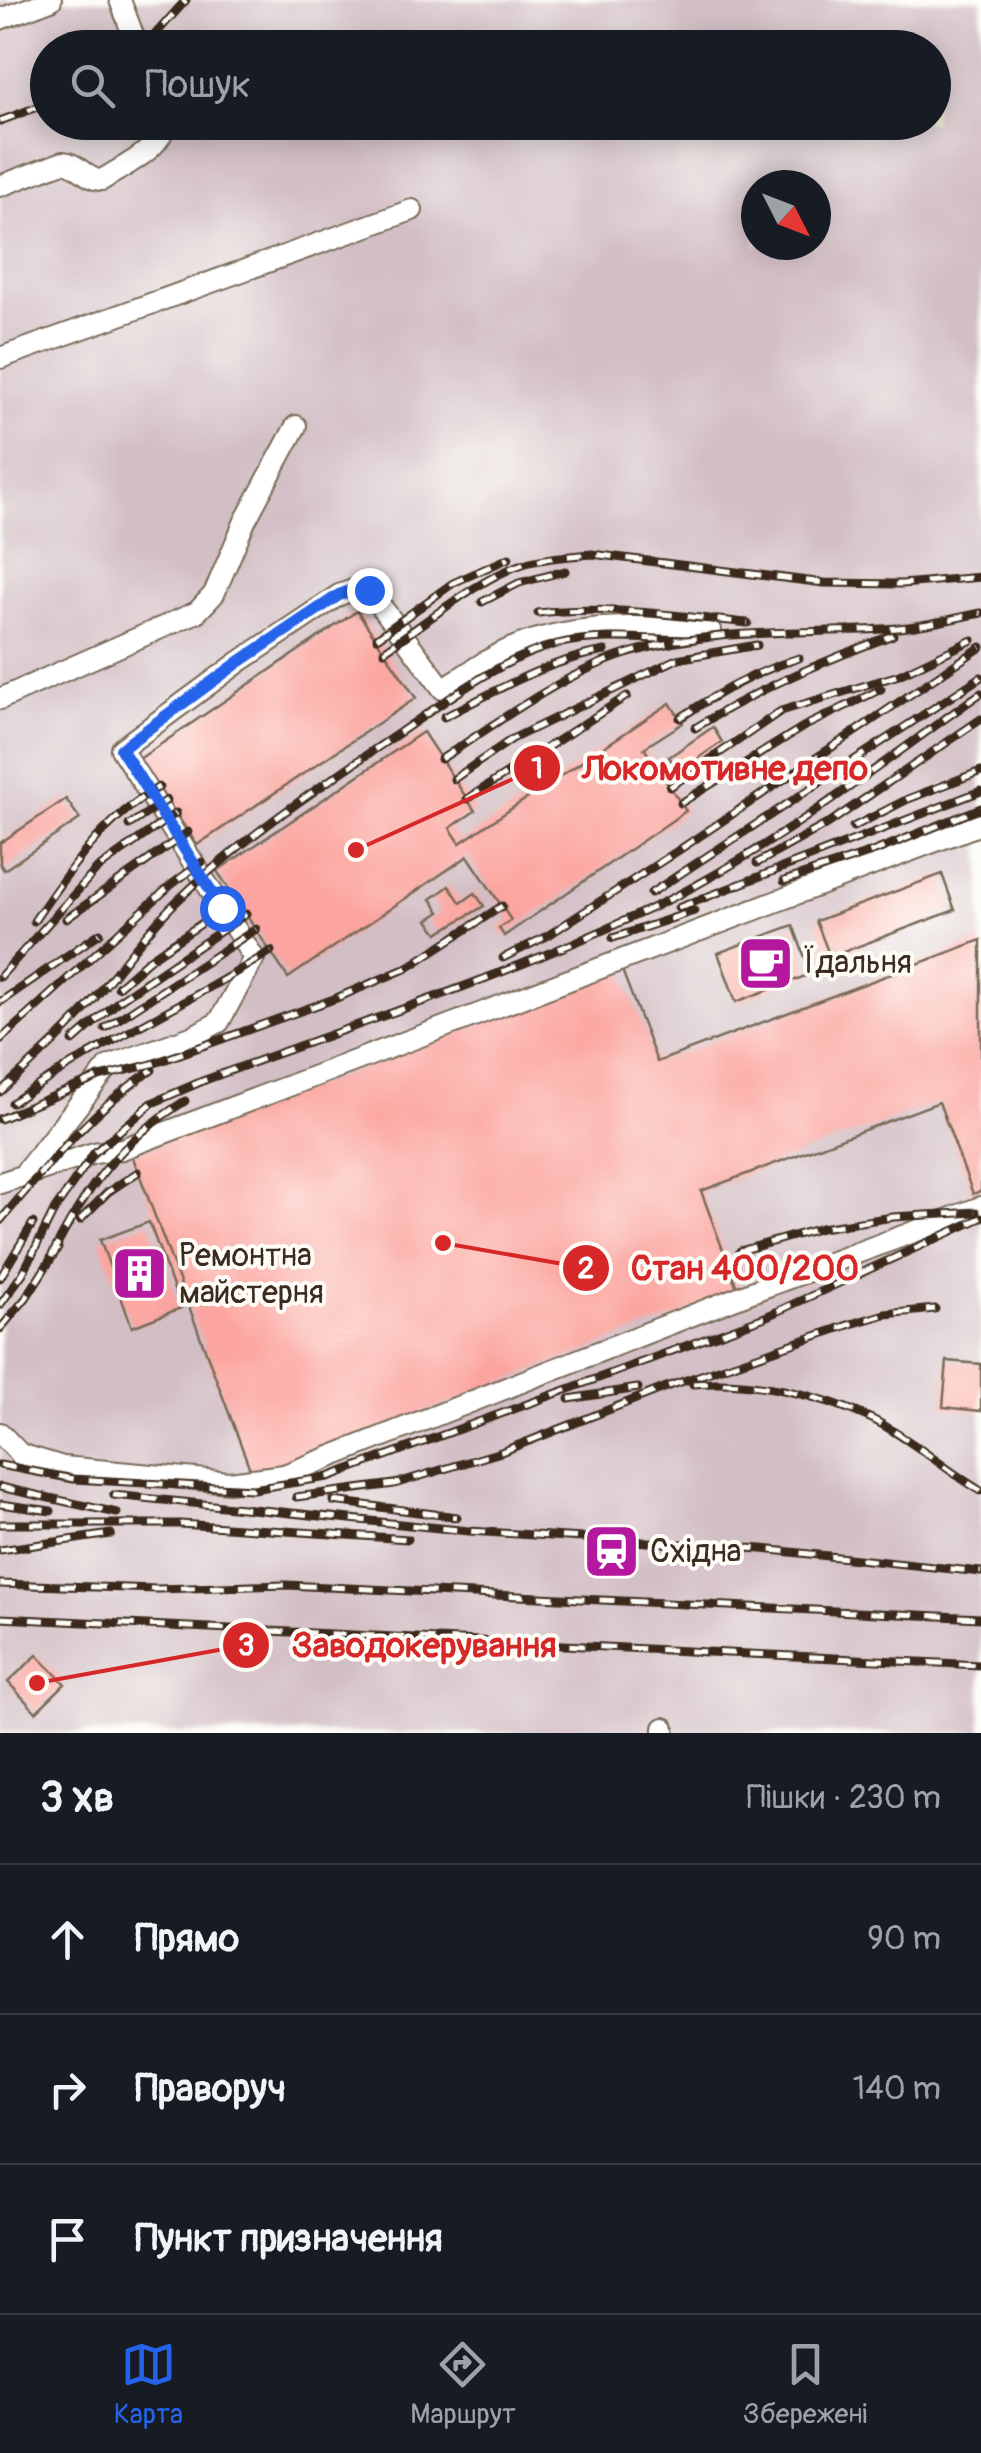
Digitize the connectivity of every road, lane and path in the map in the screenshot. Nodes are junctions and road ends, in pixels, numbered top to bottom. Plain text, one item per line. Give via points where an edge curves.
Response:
1 (51, 0) edge
2 (120, 0) edge
3 (0, 19) edge
4 (131, 30) edge
5 (158, 140) edge
6 (0, 186) edge
7 (412, 210) dead end
8 (0, 358) edge
9 (296, 426) dead end
10 (710, 630) dead end
11 (0, 700) edge
12 (981, 824) edge
13 (24, 1174) junction
14 (0, 1183) edge
15 (981, 1207) edge
16 (0, 1432) edge

1 - 3 lane
2 - 4 lane
5 - 6 lane via 102,180 64,162
7 - 8 lane
9 - 11 lane via 214,594 197,612
10 - 13 lane via 607,626 558,634 517,646 442,688 369,590 356,589 239,662 121,749 254,958 219,1022 109,1066
12 - 13 lane via 122,1149
13 - 14 lane
15 - 16 lane via 284,1475 229,1482 63,1467 20,1454

